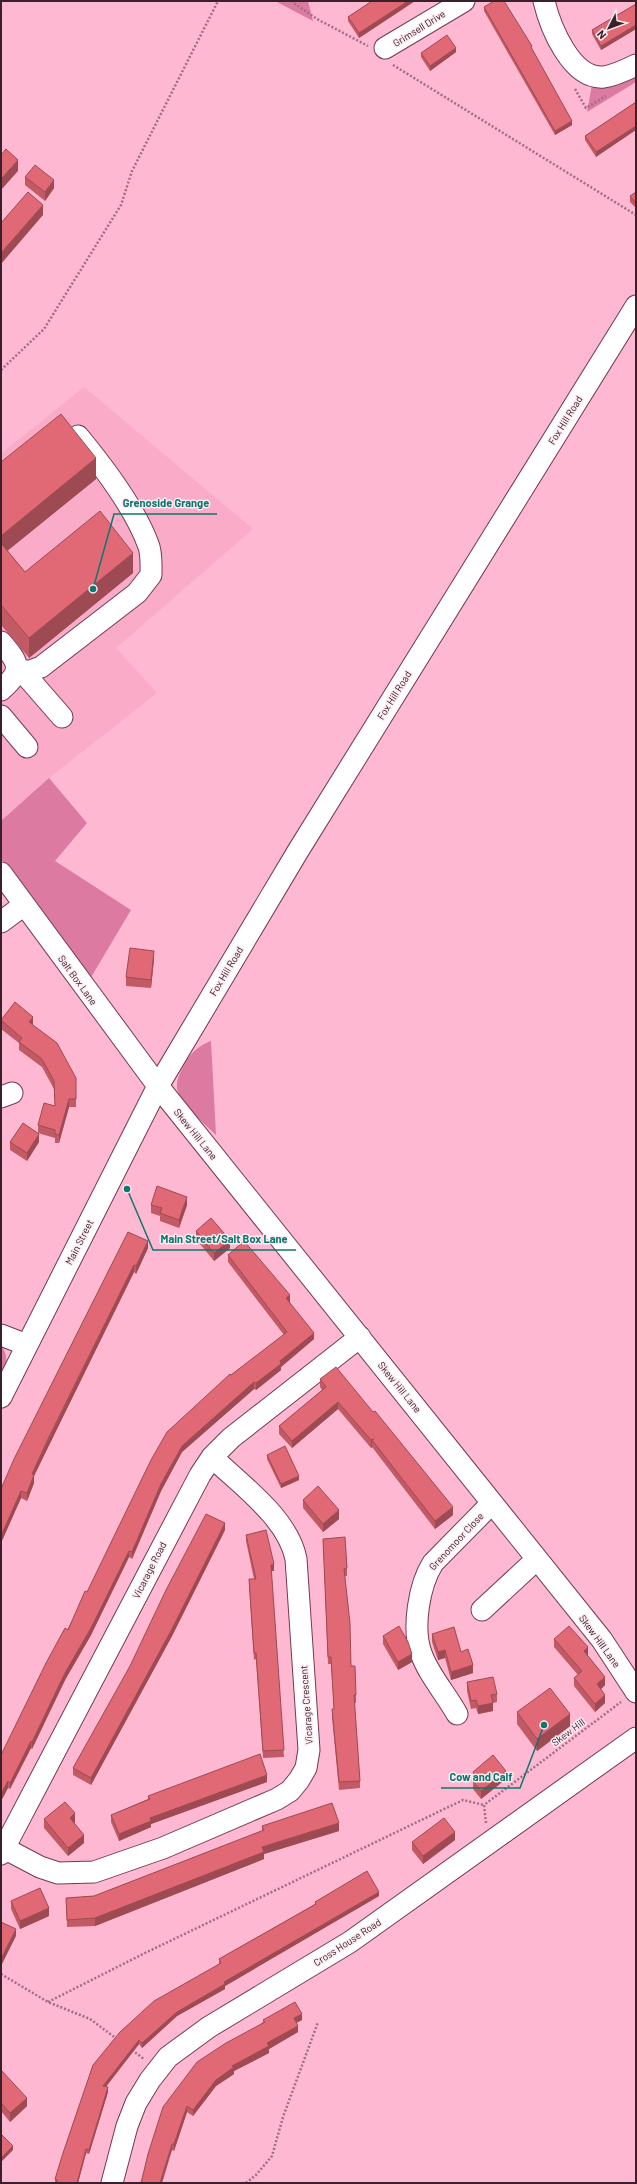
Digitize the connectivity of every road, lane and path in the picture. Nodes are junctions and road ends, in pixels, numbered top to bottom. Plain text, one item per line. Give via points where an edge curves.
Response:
1 (218, 1) edge
2 (291, 1) edge
3 (544, 1) edge
4 (458, 10) edge
5 (385, 48) junction
6 (636, 65) edge
7 (636, 215) edge
8 (636, 306) edge
9 (1, 370) edge
10 (78, 436) edge
11 (1, 642) edge
12 (20, 671) junction
13 (1, 690) edge
14 (1, 716) edge
15 (62, 718) dead end
16 (27, 746) dead end
17 (1, 873) edge
18 (24, 905) junction
19 (1, 922) edge
20 (158, 1086) junction
21 (1, 1335) edge
22 (360, 1337) junction
23 (27, 1346) junction
24 (1, 1397) edge
25 (212, 1457) junction
26 (492, 1503) junction
27 (537, 1559) junction
28 (482, 1610) dead end
29 (636, 1691) edge
30 (457, 1714) dead end
31 (636, 1738) edge
32 (484, 1805) junction
33 (488, 1844) junction
34 (3, 1851) edge
35 (1, 1974) edge
36 (48, 2002) junction
37 (318, 2022) dead end
38 (121, 2042) edge
39 (127, 2046) edge
40 (158, 2069) junction
41 (112, 2183) edge
42 (246, 2183) edge

1 - 9 path via 132,171 121,205 44,329
2 - 5 path via 317,19 371,48
3 - 6 street via 558,40 572,60 586,72 602,77 617,74
4 - 5 street, Grimsell Drive
5 - 7 path via 384,55 387,61
8 - 20 street, Fox Hill Road via 306,837
10 - 12 street via 102,464 140,526 149,545 151,574 137,593 60,653 41,667
11 - 12 street via 15,658
12 - 13 street
12 - 15 street
14 - 16 street
17 - 18 street, Salt Box Lane
18 - 19 street
18 - 20 street, Salt Box Lane
20 - 22 street, Skew Hill Lane
20 - 23 street, Main Street
21 - 23 street
22 - 25 street, Vicarage Road via 231,1438
22 - 26 street, Skew Hill Lane
23 - 24 street, Main Street
25 - 34 street, Vicarage Road via 170,1529
25 - 34 street, Vicarage Crescent via 280,1522 294,1545 309,1750 306,1768 290,1791 263,1807 163,1848 94,1872 58,1874
26 - 27 street, Skew Hill Lane
26 - 30 street, Grenomoor Close via 433,1563 420,1595 418,1622 421,1652 425,1664
27 - 28 street
27 - 29 street, Skew Hill Lane via 602,1640
29 - 32 path, Skew Hill
31 - 33 street, Cross House Road
32 - 33 path
32 - 36 path via 463,1800 152,1949
33 - 40 street, Cross House Road via 350,1942 186,2042
35 - 36 path
36 - 38 path via 90,2019
37 - 42 path via 283,2117 272,2156
39 - 40 path
40 - 41 street, Cross House Road via 126,2126

